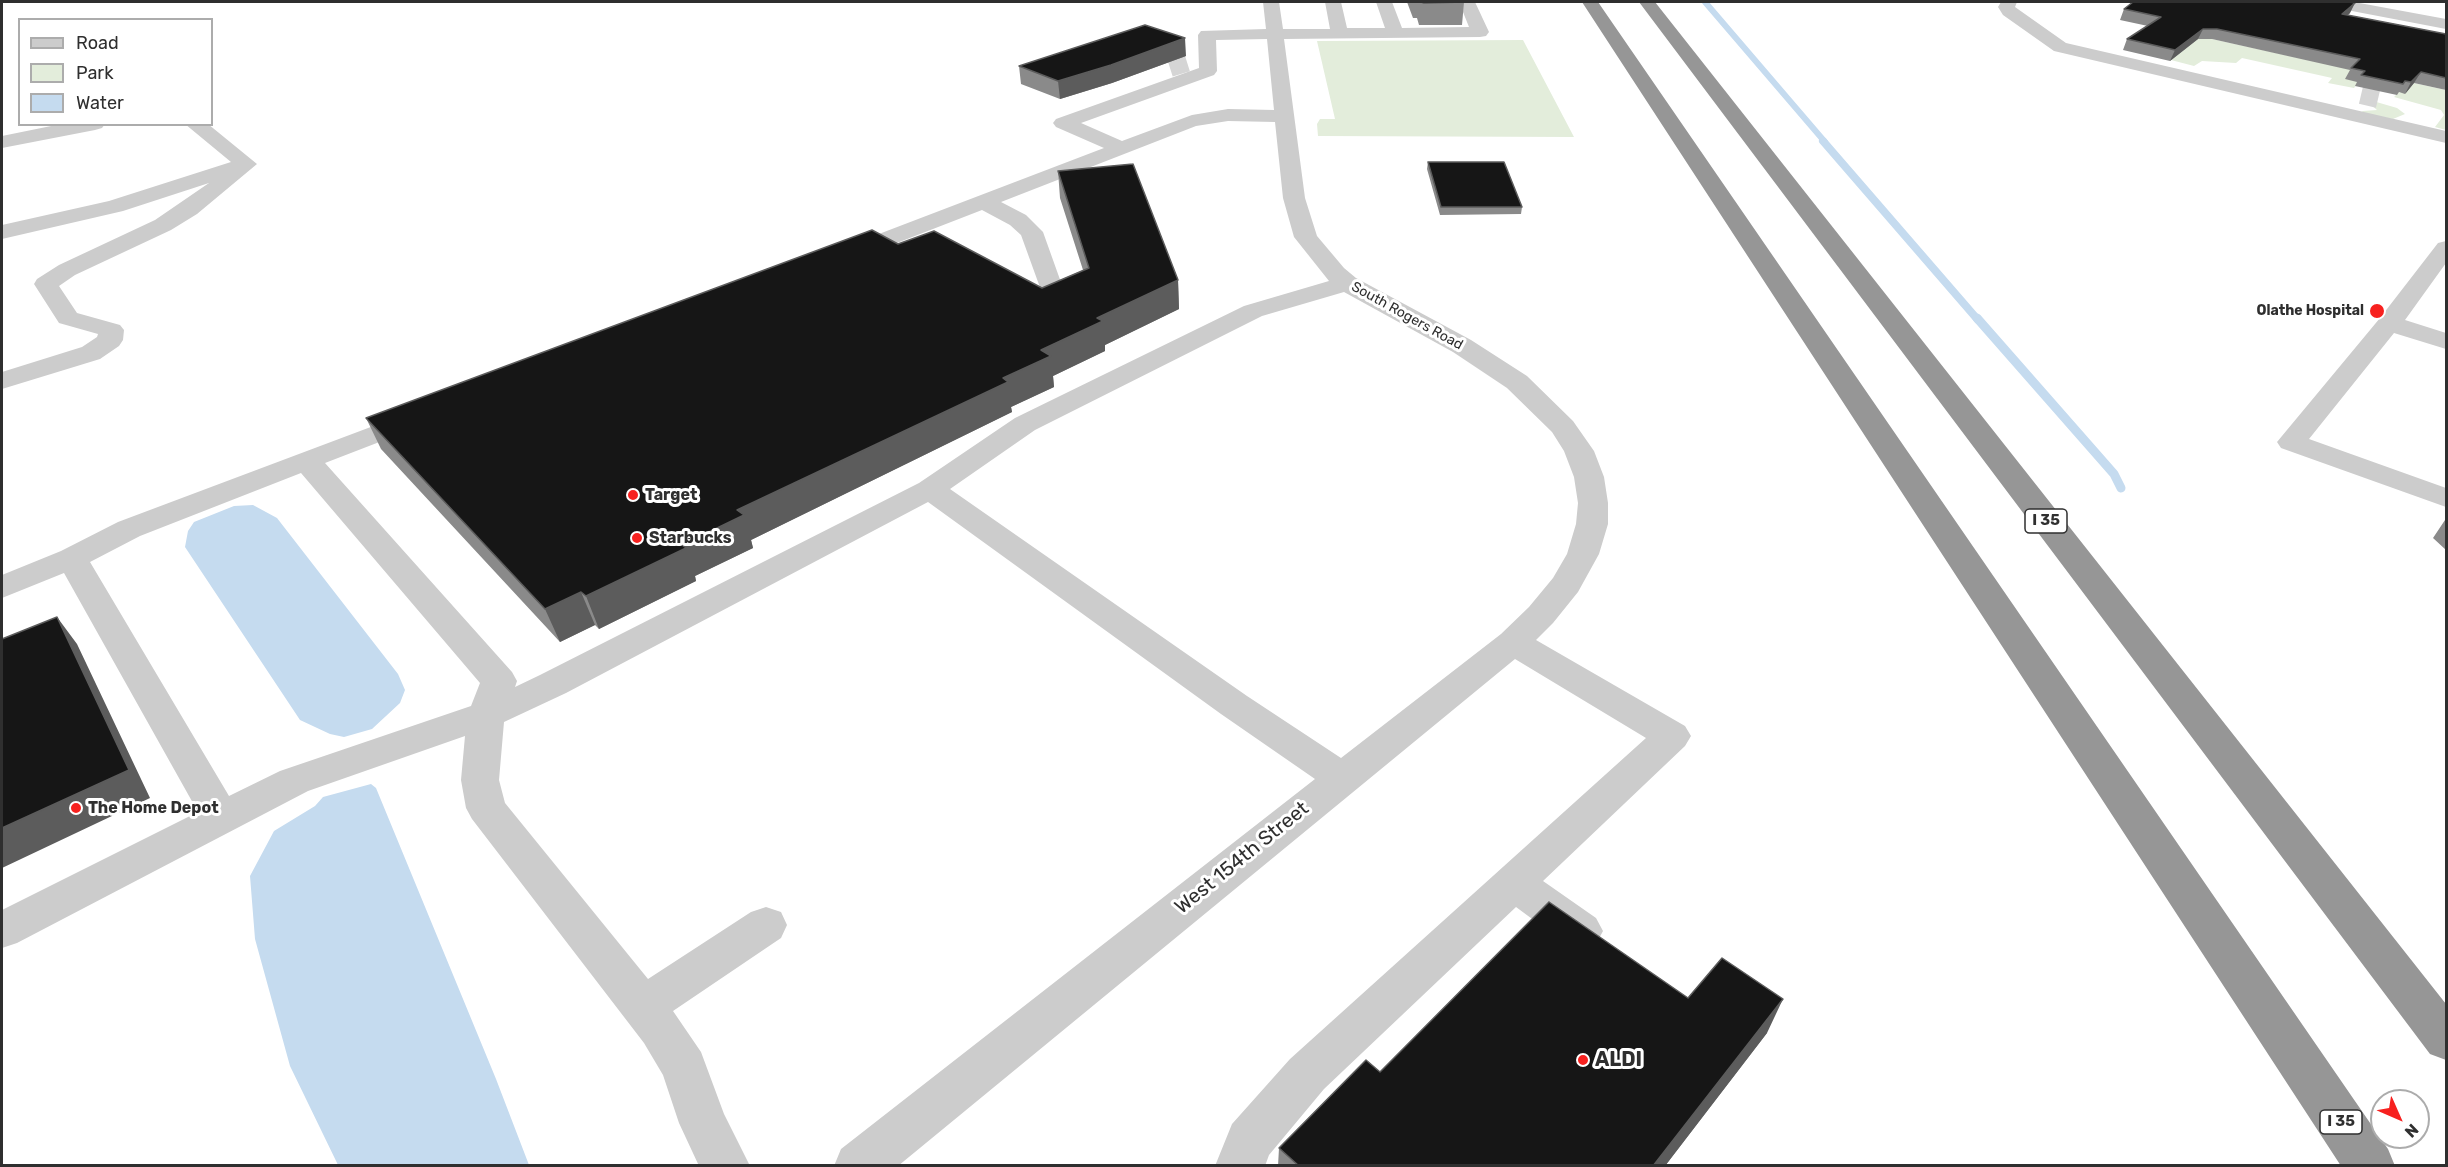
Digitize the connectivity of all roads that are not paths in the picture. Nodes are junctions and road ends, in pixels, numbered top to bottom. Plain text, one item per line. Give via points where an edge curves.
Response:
1 (1271, 2) edge
2 (1333, 2) edge
3 (1384, 2) edge
4 (1467, 2) edge
5 (1590, 2) edge
6 (1647, 2) edge
7 (2009, 2) edge
8 (2331, 2) edge
9 (2446, 24) edge
10 (1339, 33) junction
11 (1395, 33) junction
12 (1276, 34) junction
13 (1208, 58) junction
14 (1189, 62) tunnel mouth
15 (2212, 64) dead end
16 (2192, 79) junction
17 (2421, 113) dead end
18 (1283, 116) junction
19 (85, 126) edge
20 (198, 126) edge
21 (2409, 128) junction
22 (2446, 138) edge
23 (2, 142) edge
24 (1122, 148) junction
25 (247, 164) junction
26 (983, 202) junction
27 (2, 232) edge
28 (2446, 248) edge
29 (828, 261) edge
30 (1347, 283) junction
31 (1051, 288) edge
32 (2389, 323) junction
33 (2446, 341) edge
34 (2, 381) edge
35 (439, 409) edge
36 (306, 460) junction
37 (930, 489) junction
38 (2446, 498) edge
39 (1592, 524) joint
40 (72, 558) junction
41 (2, 587) edge
42 (1513, 642) junction
43 (486, 715) junction
44 (1342, 778) junction
45 (221, 817) junction
46 (1514, 883) junction
47 (766, 925) dead end
48 (2, 930) edge
49 (1609, 951) edge
50 (643, 1007) junction
51 (2446, 1039) edge
52 (2311, 1078) junction
53 (725, 1166) edge
54 (859, 1166) edge
55 (1240, 1166) edge
56 (2359, 1166) edge
57 (2370, 1166) edge

1 - 12 street, South Rogers Road
2 - 10 street
3 - 11 street
4 - 11 street via 1480,32
5 - 52 highway, I 35
6 - 51 highway, I 35
7 - 16 street via 2009,11 2060,48
8 - 9 street via 2385,19
10 - 11 street
10 - 12 street
12 - 13 street via 1207,35
12 - 18 street, South Rogers Road
13 - 14 street
13 - 24 street via 1208,71 1172,76 1063,123
15 - 16 street
16 - 21 street
17 - 21 street
18 - 24 street via 1211,117
18 - 30 street, South Rogers Road via 1294,198 1306,237
19 - 23 street
20 - 25 street
21 - 22 street
24 - 26 street
25 - 27 street via 115,206
25 - 34 street via 163,225 67,270 46,284 68,318 111,330 110,340 91,352
26 - 29 street
26 - 31 street via 1032,232
28 - 32 street
30 - 37 street via 1253,311 1025,424
30 - 39 street, South Rogers Road via 1462,346 1541,404 1580,451 1589,477
32 - 33 street
32 - 38 street via 2292,442
35 - 36 street
36 - 40 street via 129,529
36 - 43 street via 499,681
37 - 43 street
37 - 44 street
39 - 42 street, West 154th Street via 1583,554 1566,584
40 - 41 street
40 - 45 street
42 - 44 street, West 154th Street
42 - 46 street via 1672,736
43 - 45 street via 294,781
43 - 50 street via 480,780 486,808
44 - 54 street, West 154th Street
45 - 48 street
46 - 49 street
46 - 55 street via 1307,1074 1249,1141
47 - 50 street
50 - 53 street via 684,1067 703,1123
52 - 56 highway
52 - 57 highway, I 35

